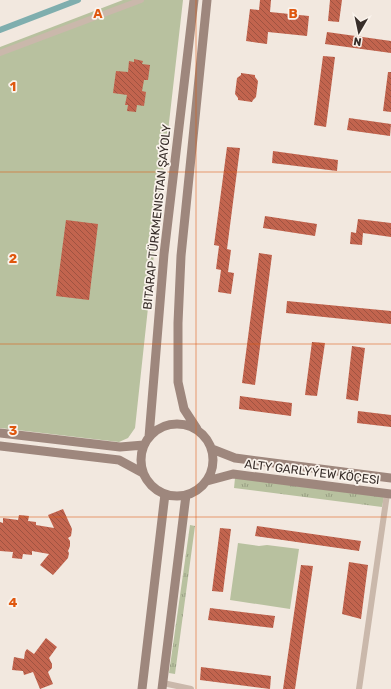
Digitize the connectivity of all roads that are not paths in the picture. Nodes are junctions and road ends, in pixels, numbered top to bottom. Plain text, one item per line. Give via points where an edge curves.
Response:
1 (141, 0) edge
2 (194, 0) edge
3 (207, 0) edge
4 (0, 53) edge
5 (197, 429) junction
6 (0, 433) edge
7 (146, 441) junction
8 (0, 446) edge
9 (212, 449) junction
10 (143, 473) junction
11 (391, 478) edge
12 (208, 481) junction
13 (165, 494) junction
14 (389, 494) edge
15 (186, 495) junction
16 (162, 686) edge
17 (142, 689) edge
18 (191, 689) edge
19 (359, 689) edge

1 - 4 street
2 - 7 main road, BITARAP TÜRKMENISTAN ŞAÝOLY via 164,257
3 - 5 main road via 181,256 178,323 178,382 184,409
5 - 7 main road via 187,425 166,425
5 - 9 main road via 204,434
6 - 7 main road via 120,447
7 - 10 main road via 141,459
8 - 10 main road via 118,460
9 - 11 main road, ALTY GARLYÝEW KÖÇESI via 235,458
9 - 12 main road via 214,460
10 - 13 main road via 149,483
12 - 14 main road, ALTY GARLYÝEW KÖÇESI via 233,474
12 - 15 main road
13 - 15 main road
13 - 17 main road
14 - 19 street
15 - 16 main road
16 - 18 street

